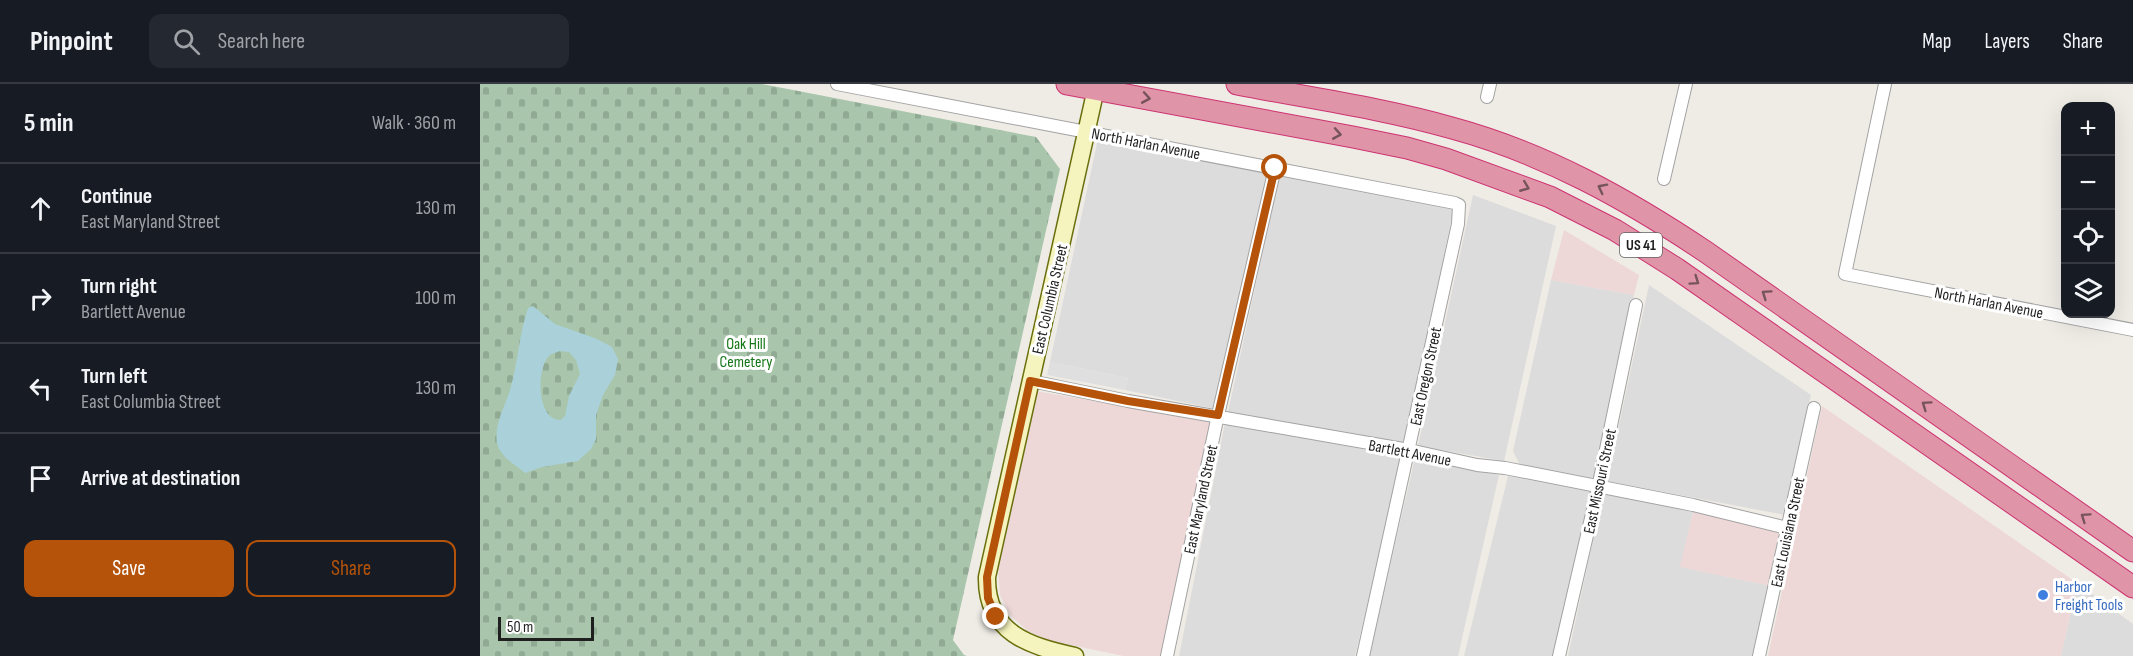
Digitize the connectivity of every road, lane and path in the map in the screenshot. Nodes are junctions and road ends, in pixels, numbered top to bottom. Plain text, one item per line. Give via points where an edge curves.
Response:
1 (837, 84) edge
2 (1067, 84) edge
3 (1237, 84) edge
4 (1490, 84) edge
5 (1686, 84) edge
6 (1885, 84) edge
7 (1096, 87) edge
8 (1487, 97) dead end
9 (1086, 132) junction
10 (1275, 168) junction
11 (1664, 179) dead end
12 (1455, 203) joint
13 (1636, 305) dead end
14 (2133, 330) edge
15 (1030, 381) junction
16 (1814, 408) dead end
17 (1218, 415) junction
18 (1409, 450) junction
19 (1598, 488) junction
20 (1787, 528) junction
21 (2133, 551) edge
22 (2133, 587) edge
23 (1075, 656) edge
24 (1167, 656) edge
25 (1363, 656) edge
26 (1559, 656) edge
27 (1759, 656) edge

1 - 9 street, North Harlan Avenue
2 - 7 highway, US 41
21 -> 3 highway, US 41 via 1706,252 1605,190 1532,156 1454,128
4 - 8 street
5 - 11 street
6 - 14 street, North Harlan Avenue via 1845,274
7 - 9 street, East Columbia Street
7 -> 22 highway, US 41 via 1407,148 1476,168 1550,197 1615,230 1677,269
9 - 10 street, North Harlan Avenue
9 - 15 street, East Columbia Street
10 - 12 street, North Harlan Avenue
10 - 17 street, East Maryland Street
12 - 18 street, East Oregon Street via 1460,209 1458,224
13 - 19 street, East Missouri Street
15 - 17 street, Bartlett Avenue
15 - 23 street, East Columbia Street via 987,577 988,598 996,617 1025,641
16 - 20 street, East Louisiana Street
17 - 18 street, Bartlett Avenue
17 - 24 street, East Maryland Street
18 - 19 street, Bartlett Avenue
18 - 25 street, East Oregon Street
19 - 20 street, Bartlett Avenue via 1693,505
19 - 26 street, East Missouri Street
20 - 27 street, East Louisiana Street

